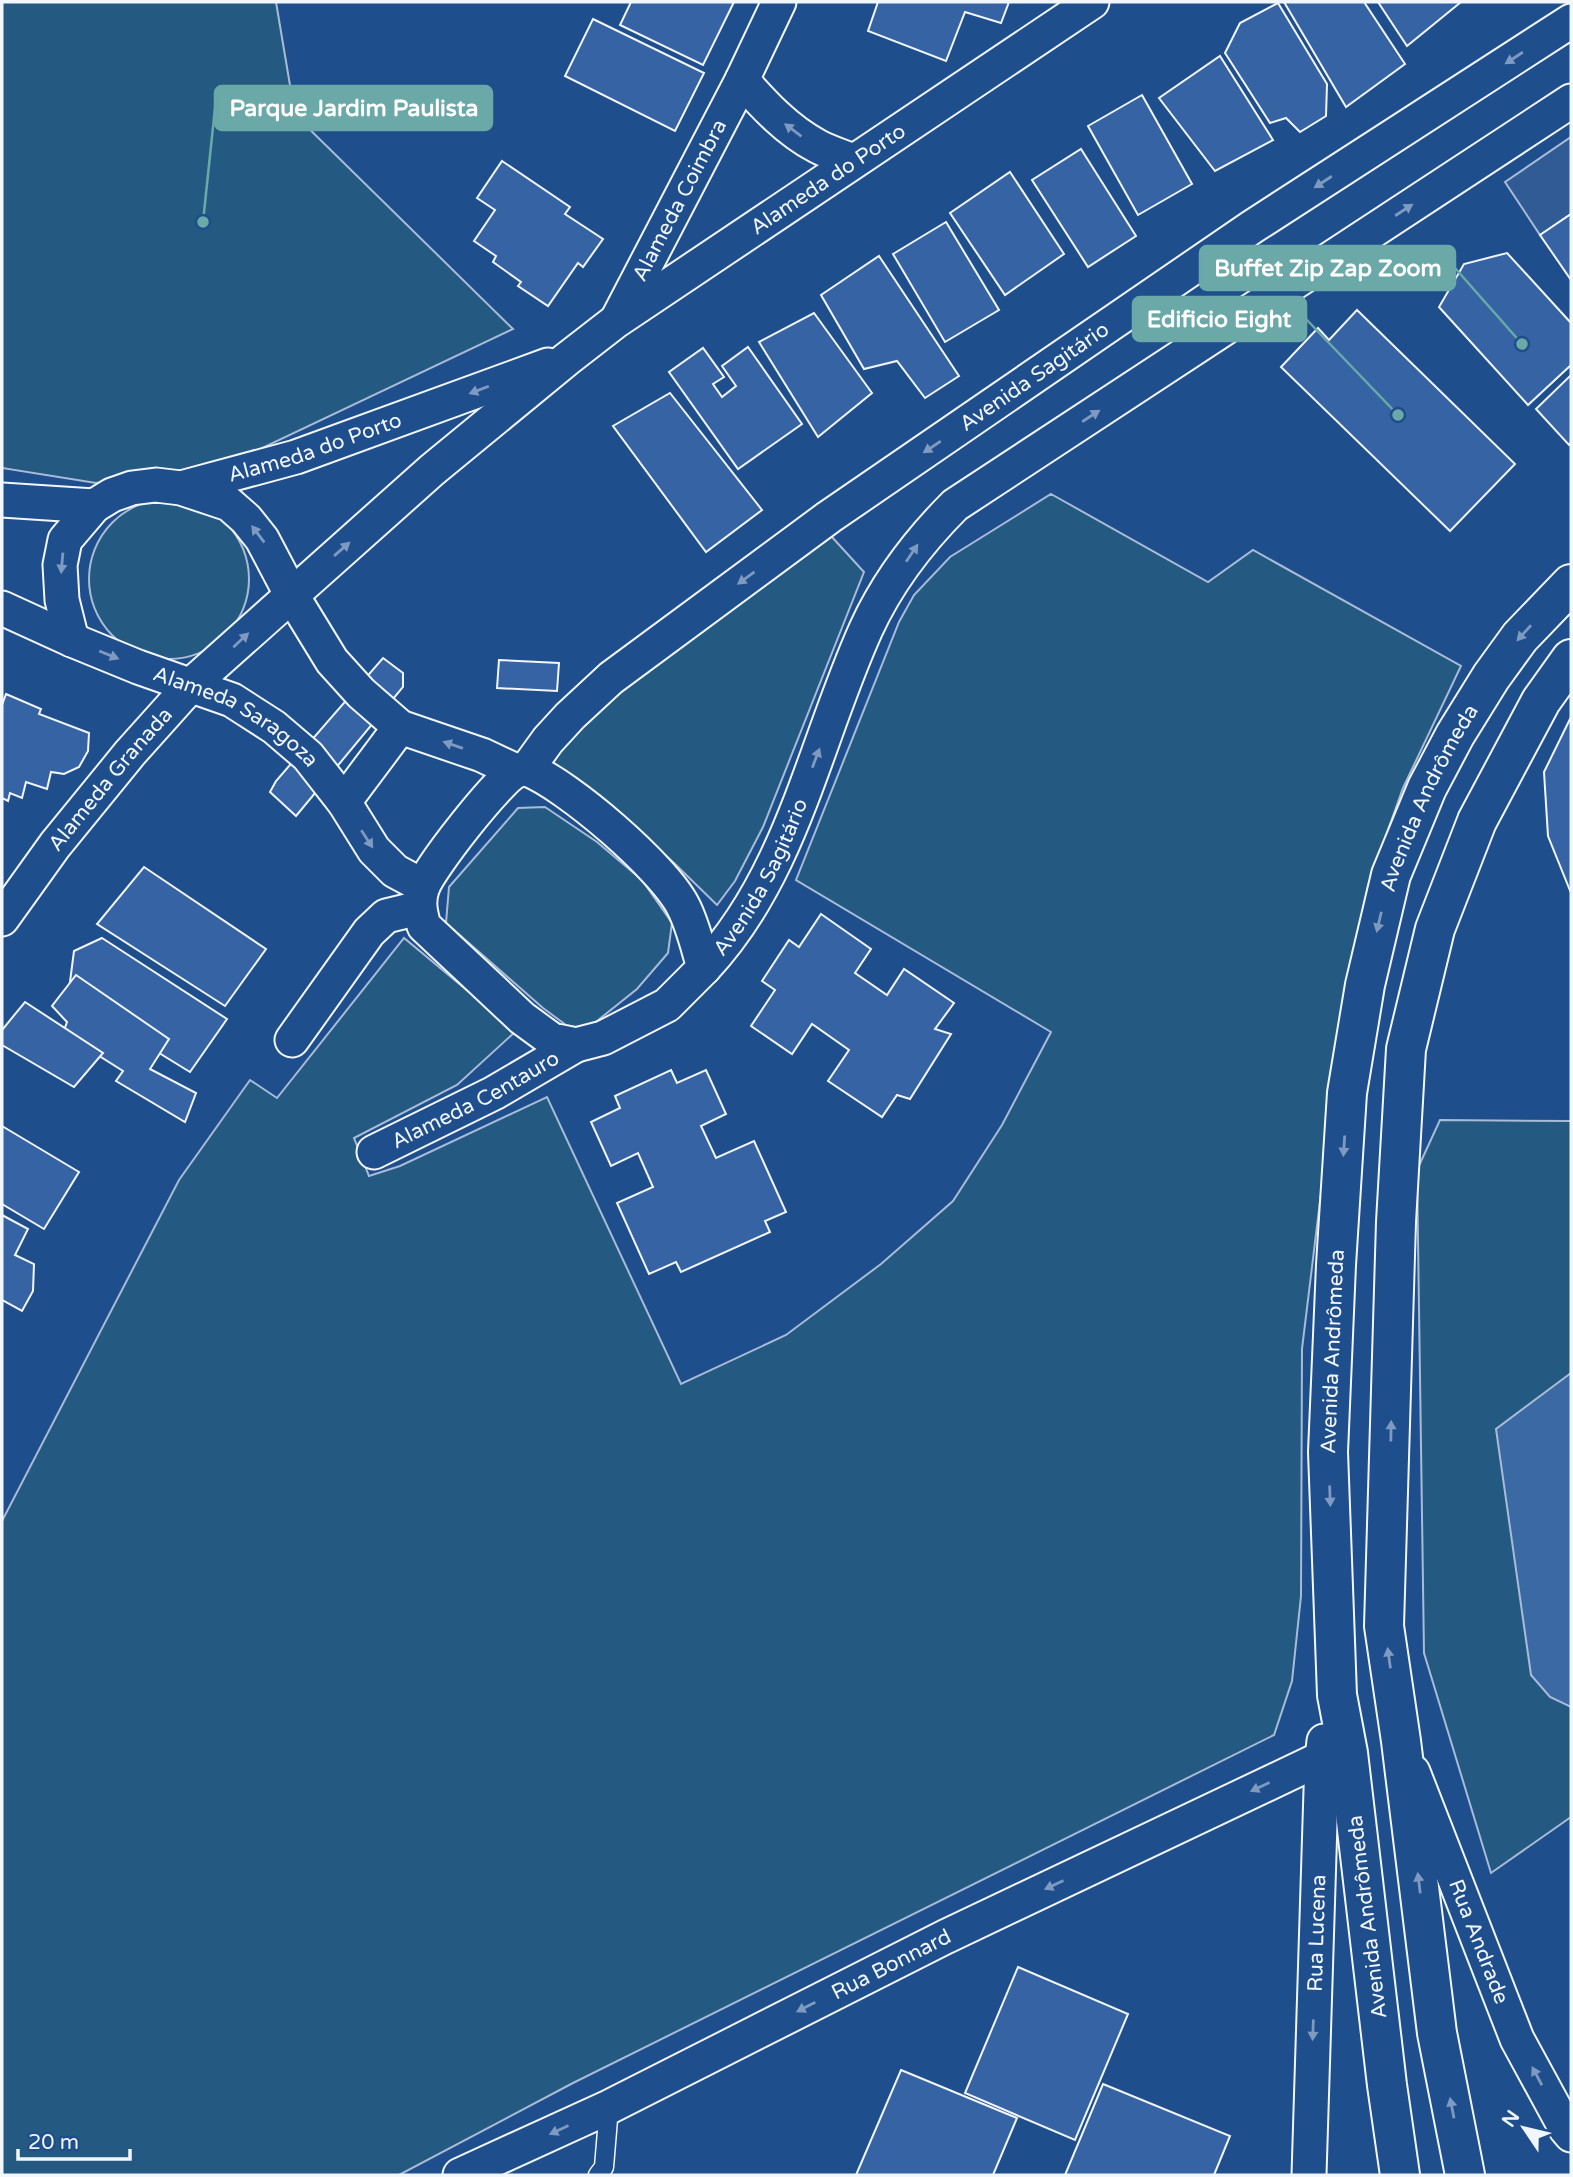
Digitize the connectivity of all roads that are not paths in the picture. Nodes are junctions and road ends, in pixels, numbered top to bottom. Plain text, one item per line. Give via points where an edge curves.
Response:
1 (779, 2) edge
2 (1092, 2) edge
3 (1571, 21) edge
4 (742, 80) junction
5 (1571, 101) edge
6 (853, 161) junction
7 (616, 321) junction
8 (567, 359) junction
9 (181, 488) junction
10 (2, 500) edge
11 (94, 506) junction
12 (1571, 584) edge
13 (291, 594) junction
14 (2, 608) edge
15 (72, 640) junction
16 (1571, 659) edge
17 (191, 685) junction
18 (400, 727) junction
19 (522, 770) junction
20 (344, 802) junction
21 (421, 897) junction
22 (2, 919) edge
23 (704, 968) junction
24 (292, 1040) dead end
25 (576, 1045) junction
26 (374, 1152) dead end
27 (1337, 1695) junction
28 (1401, 1741) junction
29 (1322, 1758) junction
30 (609, 2107) junction
31 (1571, 2135) edge
32 (460, 2175) edge
33 (598, 2175) edge
34 (1309, 2175) edge
35 (1401, 2175) edge
36 (1465, 2175) edge

1 - 4 street, Alameda Coimbra
2 - 6 street, Alameda do Porto
3 -> 19 street, Avenida Sagitário via 1252,227 830,517 611,678
6 -> 4 street via 818,147 791,129
4 - 7 street, Alameda Coimbra
23 -> 5 street, Avenida Sagitário via 754,904 784,843 866,628 931,529 955,505
6 - 7 street, Alameda do Porto
7 - 8 street, Alameda do Porto
8 -> 9 street, Alameda do Porto via 296,457
13 -> 8 street, Alameda do Porto
9 - 11 street via 132,488
13 -> 9 street via 246,519 229,504
10 - 11 street
11 -> 15 street via 65,541 60,565 62,600
12 -> 27 main road, Avenida Andrômeda via 1520,637 1455,735 1427,788 1391,874 1365,985 1347,1093 1328,1452
17 -> 13 street, Alameda Granada
13 - 18 street via 332,661
14 - 15 street, Alameda Saragoza
15 -> 17 street, Alameda Saragoza
28 -> 16 main road via 1384,1626 1395,1222 1406,1049 1435,929 1478,821 1541,701
17 - 20 street, Alameda Saragoza via 232,700 274,727 308,756
17 - 22 street, Alameda Granada via 55,845
19 -> 18 street
18 - 20 street
19 - 21 street, Avenida Sagitário via 482,804 439,859
19 - 23 street via 543,775 597,815 666,881 683,906
20 -> 21 street, Alameda Saragoza via 374,850
21 - 24 street via 386,916 369,932
21 - 25 street via 424,926 522,1017 552,1040
23 - 25 street, Avenida Sagitário via 667,1005 603,1038
25 - 26 street, Alameda Centauro via 494,1093
27 - 29 street, Rua Lucena
27 - 35 main road, Avenida Andrômeda
31 -> 28 street, Rua Andrade via 1517,2039
36 -> 28 main road via 1437,2034
29 -> 30 street, Rua Bonnard via 945,1937
29 -> 34 street, Rua Lucena
30 -> 32 street, Rua Bonnard
30 - 33 lane via 604,2167

